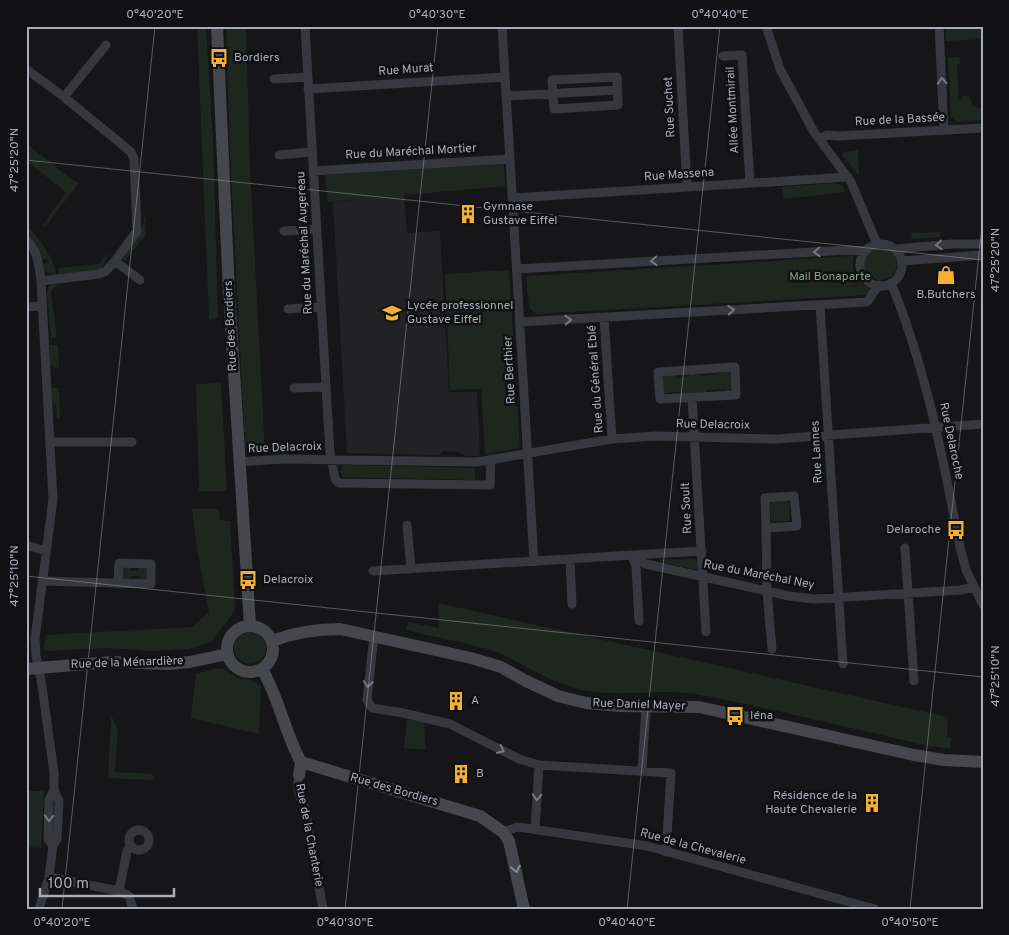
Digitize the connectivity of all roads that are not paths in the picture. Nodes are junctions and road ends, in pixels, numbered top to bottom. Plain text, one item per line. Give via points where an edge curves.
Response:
1 (217, 26) edge
2 (305, 26) edge
3 (502, 26) edge
4 (678, 26) edge
5 (766, 26) edge
6 (939, 26) edge
7 (106, 45) dead end
8 (723, 56) dead end
9 (26, 69) edge
10 (308, 77) junction
11 (505, 77) junction
12 (274, 79) dead end
13 (308, 89) junction
14 (618, 90) junction
15 (553, 94) junction
16 (506, 96) junction
17 (64, 97) junction
18 (983, 128) edge
19 (944, 130) junction
20 (820, 139) junction
21 (312, 152) junction
22 (279, 155) dead end
23 (510, 159) junction
24 (313, 171) junction
25 (848, 177) junction
26 (750, 183) junction
27 (687, 187) junction
28 (513, 198) junction
29 (316, 229) junction
30 (284, 231) dead end
31 (26, 240) edge
32 (877, 244) junction
33 (983, 244) edge
34 (896, 249) junction
35 (865, 251) junction
36 (983, 255) edge
37 (115, 261) junction
38 (902, 262) junction
39 (517, 269) junction
40 (140, 280) dead end
41 (41, 281) junction
42 (891, 283) junction
43 (879, 285) junction
44 (820, 305) junction
45 (43, 306) junction
46 (26, 307) edge
47 (321, 307) junction
48 (288, 309) dead end
49 (604, 317) junction
50 (520, 322) junction
51 (326, 387) junction
52 (294, 388) dead end
53 (692, 398) junction
54 (983, 424) edge
55 (936, 428) junction
56 (828, 436) junction
57 (695, 437) junction
58 (612, 439) junction
59 (51, 442) junction
60 (132, 442) dead end
61 (527, 453) junction
62 (331, 459) junction
63 (491, 459) junction
64 (239, 462) junction
65 (407, 525) dead end
66 (766, 528) junction
67 (26, 545) edge
68 (905, 548) dead end
69 (46, 551) junction
70 (702, 551) junction
71 (632, 555) junction
72 (570, 560) junction
73 (534, 562) junction
74 (411, 569) junction
75 (373, 571) dead end
76 (704, 577) junction
77 (42, 581) junction
78 (118, 584) dead end
79 (974, 587) junction
80 (767, 591) junction
81 (907, 594) junction
82 (838, 598) junction
83 (572, 604) dead end
84 (983, 605) edge
85 (639, 621) dead end
86 (250, 625) junction
87 (706, 632) dead end
88 (374, 636) junction
89 (272, 641) junction
90 (772, 650) dead end
91 (227, 654) junction
92 (843, 664) dead end
93 (32, 668) edge
94 (262, 669) junction
95 (914, 681) dead end
96 (646, 706) junction
97 (301, 762) junction
98 (983, 762) edge
99 (539, 765) junction
100 (642, 771) junction
101 (298, 775) joint
102 (535, 829) junction
103 (503, 832) junction
104 (131, 847) dead end
105 (666, 852) junction
106 (49, 878) junction
107 (119, 891) junction
108 (39, 909) edge
109 (133, 909) edge
110 (323, 909) edge
111 (524, 909) edge
112 (876, 909) edge

1 - 64 main road, Rue des Bordiers
2 - 10 street, Rue du Maréchal Augereau
3 - 11 street, Rue Berthier
4 - 27 street, Rue Suchet
5 - 20 street via 780,69
19 -> 6 street
7 - 17 street
8 - 26 street, Allée Montmirail via 742,55
9 - 17 street
10 - 12 street
10 - 13 street, Rue du Maréchal Augereau
11 - 13 street, Rue Murat
11 - 16 street, Rue Berthier
13 - 21 street, Rue du Maréchal Augereau
14 - 15 street
14 - 15 street via 617,77 552,80
14 - 15 street via 618,106 554,109
15 - 16 street
16 - 23 street, Rue Berthier
17 - 37 street via 131,152 134,159 137,231
18 - 19 street, Rue de la Bassée
19 - 20 street, Rue de la Bassée via 827,134
20 - 25 street
21 - 22 street
21 - 24 street, Rue du Maréchal Augereau
23 - 24 street, Rue du Maréchal Mortier
23 - 28 street, Rue Berthier
24 - 29 street, Rue du Maréchal Augereau
25 - 26 street, Rue Massena
25 - 32 street
26 - 27 street, Rue Massena
27 - 28 street, Rue Massena
28 - 39 street, Rue Berthier
29 - 30 street
29 - 47 street, Rue du Maréchal Augereau
31 - 41 street via 36,256
32 - 34 street
32 - 35 street
33 -> 34 street
34 - 38 street
35 -> 39 street
35 - 43 street via 860,263 863,275
36 - 38 street
37 - 40 street
37 - 41 street via 99,274
38 - 42 street via 900,274
39 - 50 street, Rue Berthier
41 - 45 street
42 - 43 street
42 - 55 street, Rue Delaroche via 911,335
43 - 44 street via 867,302
49 -> 44 street
44 - 56 street, Rue Lannes
45 - 46 street
45 - 59 street
47 - 48 street
47 - 51 street, Rue du Maréchal Augereau
50 -> 49 street
49 - 58 street, Rue du Général Eblé
50 - 61 street, Rue Berthier
51 - 52 street
51 - 62 street, Rue du Maréchal Augereau
53 - 53 street via 736,395 735,367 658,372 660,399
53 - 57 street, Rue Soult
54 - 55 street, Rue Delacroix
55 - 56 street, Rue Delacroix
55 - 79 street, Rue Delaroche via 960,547
56 - 57 street, Rue Delacroix via 776,439
56 - 82 street, Rue Lannes
57 - 58 street, Rue Delacroix
57 - 70 street, Rue Soult
58 - 61 street, Rue Delacroix
59 - 60 street
59 - 69 street via 53,499
61 - 63 street, Rue Delacroix
61 - 73 street, Rue Berthier
62 - 63 street, Rue Delacroix via 477,462
62 - 63 street, Rue Delacroix via 335,479 339,483 490,484
62 - 64 street, Rue Delacroix
64 - 86 main road, Rue des Bordiers
65 - 74 street
66 - 66 street via 797,526 794,496 764,498
66 - 80 street
67 - 69 street
68 - 81 street
69 - 77 street
70 - 71 street, Rue du Maréchal Ney
70 - 76 street, Rue Soult
71 - 72 street, Rue du Maréchal Ney
71 - 76 street, Rue du Maréchal Ney via 646,564
71 - 85 street via 636,567
72 - 73 street, Rue du Maréchal Ney
72 - 83 street
73 - 74 street, Rue du Maréchal Ney
74 - 75 street, Rue du Maréchal Ney
76 - 80 street, Rue du Maréchal Ney
76 - 87 street, Rue Soult
77 - 78 street
77 - 93 street via 36,656
79 - 81 street, Rue du Maréchal Ney
79 - 84 street, Rue Delaroche
80 - 82 street, Rue du Maréchal Ney via 814,599
80 - 90 street
81 - 82 street, Rue du Maréchal Ney
81 - 95 street
82 - 92 street, Rue Lannes
86 - 89 main road via 264,630
86 - 91 main road via 232,634
88 - 89 main road, Rue Daniel Mayer via 331,629
88 - 96 main road, Rue Daniel Mayer via 501,667 558,696 586,703
88 -> 99 street via 367,695 369,706 450,724 519,759
89 - 94 main road via 272,657
91 - 93 main road, Rue de la Ménardière via 169,664 111,662
91 - 94 main road via 241,670 255,672
93 - 106 street via 54,773 54,790 49,800 48,839 53,845
94 - 97 main road
96 - 98 main road, Rue Daniel Mayer via 699,707 914,755
96 - 100 street
97 - 101 main road, Rue de la Chanterie
97 - 103 main road, Rue des Bordiers via 476,814
99 - 100 street
99 -> 102 street
100 - 105 street via 671,773
101 - 110 street, Rue de la Chanterie via 297,787 305,808
102 - 103 street, Rue de la Chevalerie via 518,827
102 - 105 street, Rue de la Chevalerie via 647,846
103 -> 111 main road via 512,845
104 - 107 street via 127,852
105 - 112 street, Rue de la Chevalerie
106 - 107 street
106 - 108 street
107 - 109 street via 129,896

